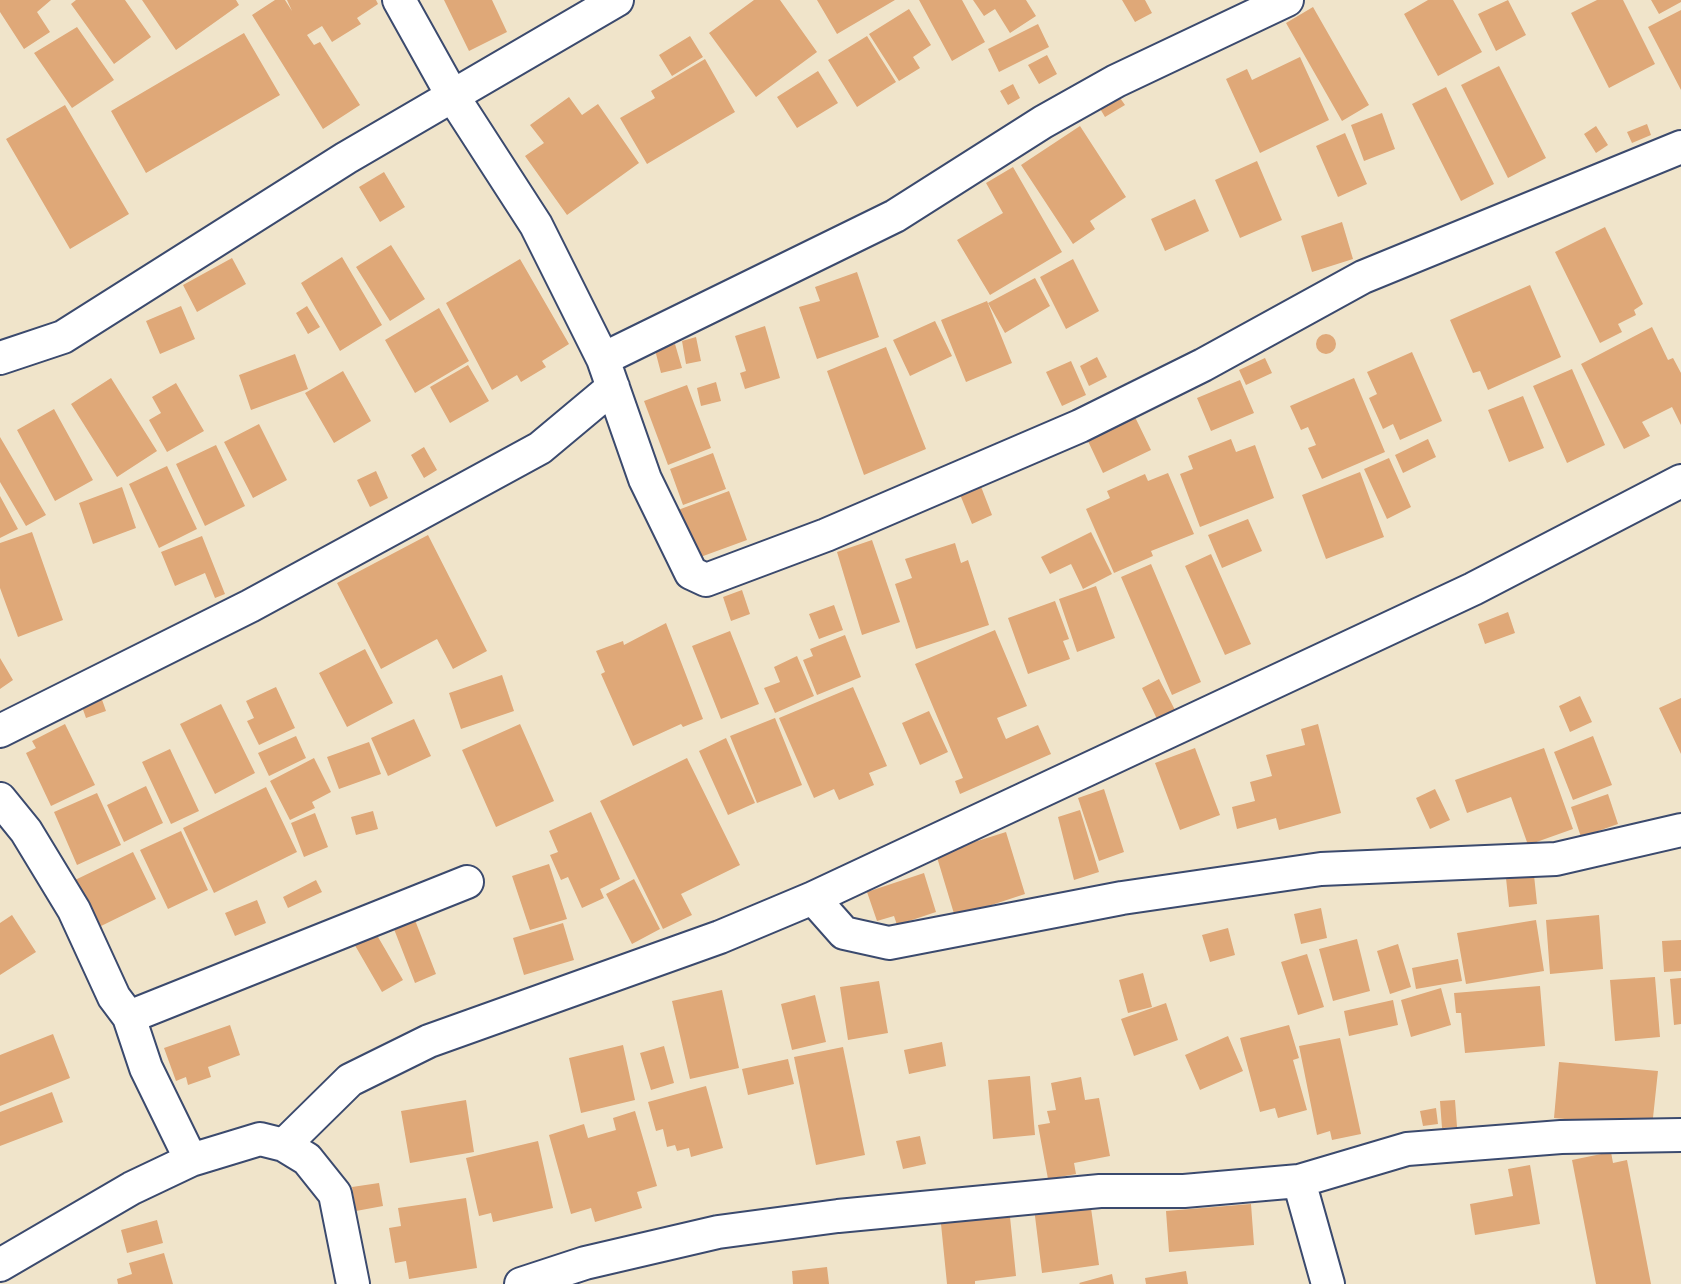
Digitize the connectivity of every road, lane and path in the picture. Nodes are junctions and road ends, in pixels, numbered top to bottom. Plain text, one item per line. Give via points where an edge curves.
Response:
1 (399, 0) edge
2 (617, 0) edge
3 (1287, 0) edge
4 (452, 95) junction
5 (1681, 147) edge
6 (0, 358) edge
7 (608, 373) junction
8 (1681, 481) edge
9 (0, 731) edge
10 (0, 799) edge
11 (1681, 830) edge
12 (467, 882) dead end
13 (813, 898) junction
14 (129, 1017) junction
15 (1681, 1135) edge
16 (284, 1145) junction
17 (191, 1160) junction
18 (1299, 1181) junction
19 (0, 1265) edge
20 (353, 1284) edge
21 (521, 1284) edge
22 (1328, 1284) edge

1 - 4 street
2 - 4 street
3 - 7 street via 1116,81 895,216
4 - 6 street via 63,337
4 - 7 street via 536,225
5 - 7 street via 1363,277 1080,426 826,535 706,580 691,573 645,479
7 - 9 street via 540,448 250,606
8 - 13 street via 1473,589
10 - 14 street via 74,910 114,997
11 - 13 street via 1556,859 1321,869 1122,898 889,943 844,933
12 - 14 street
13 - 16 street via 720,937 429,1041 350,1080
14 - 17 street via 146,1068
15 - 18 street via 1561,1137 1407,1149
16 - 17 street via 260,1139
16 - 20 street via 307,1159 335,1194
17 - 19 street
18 - 21 street via 992,1199 778,1224 585,1263
18 - 22 street

